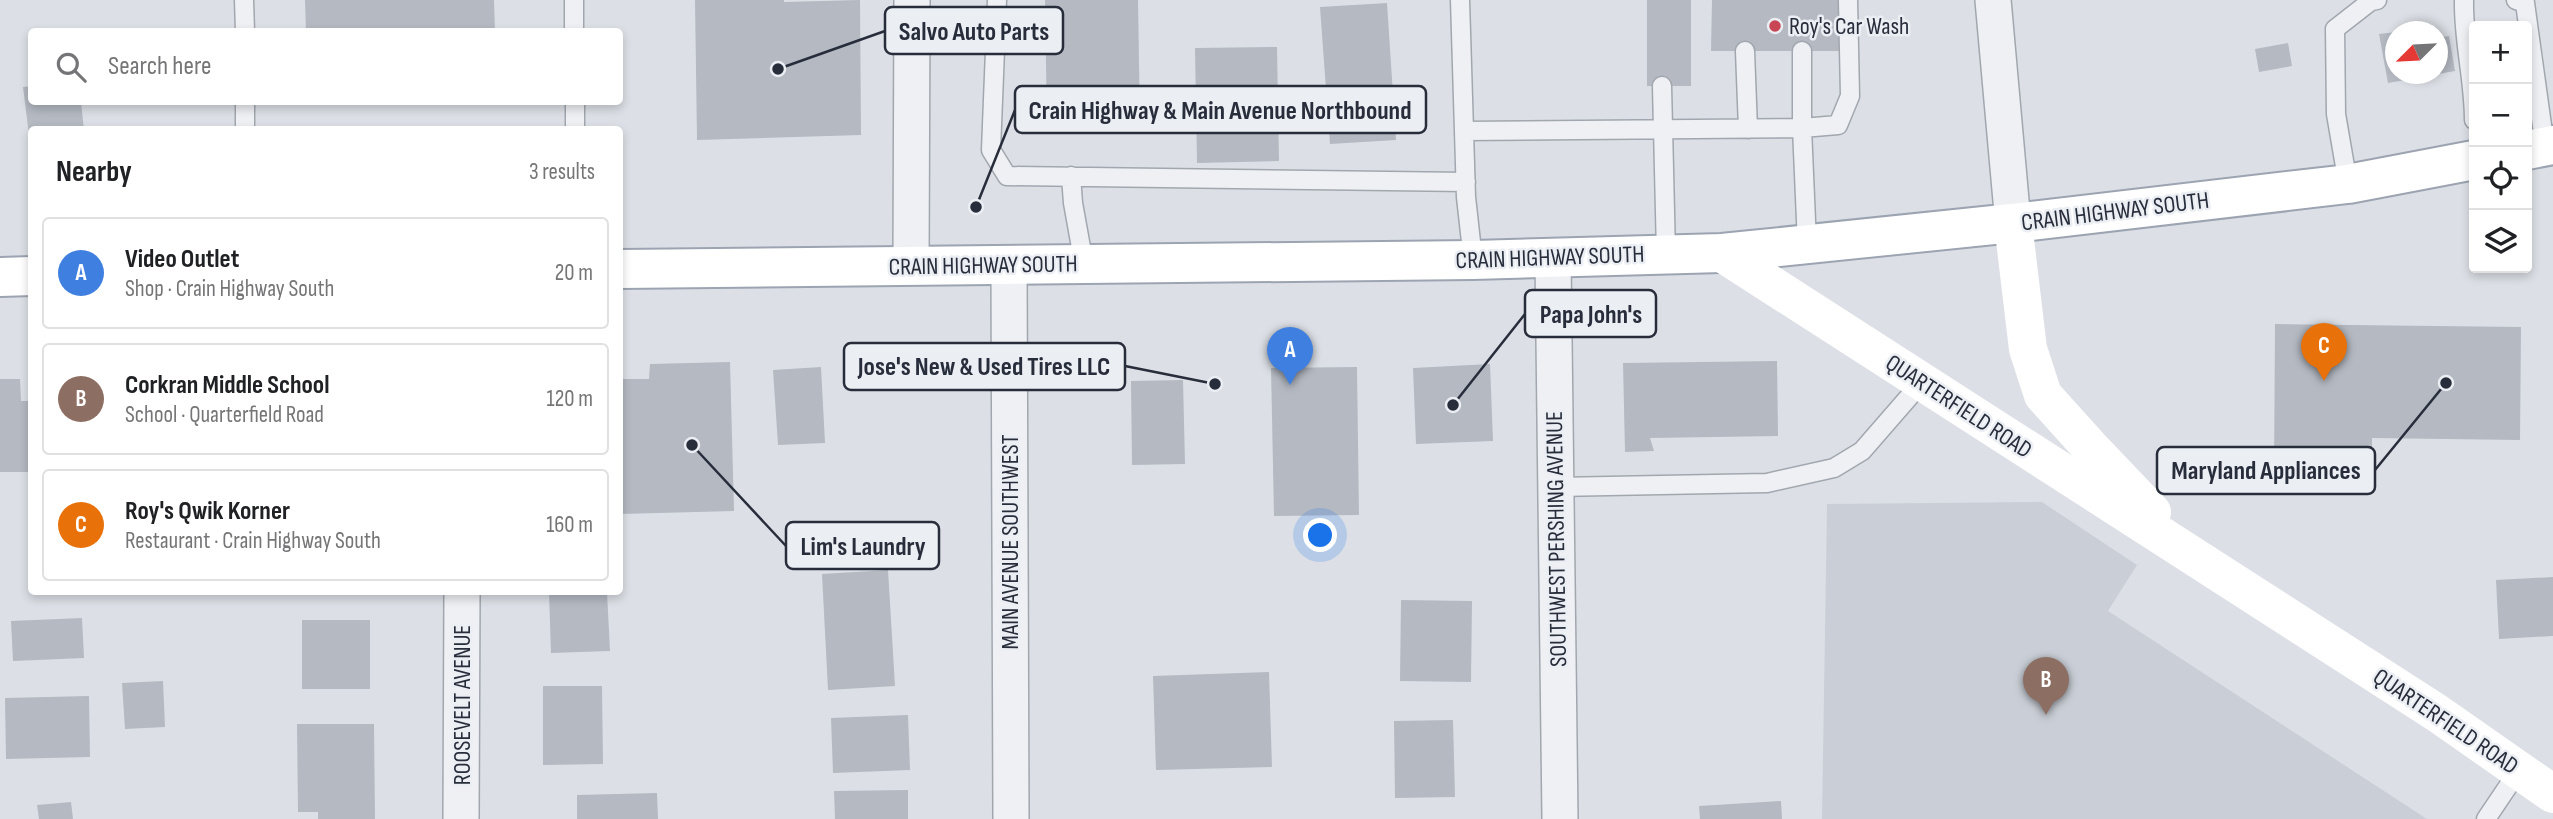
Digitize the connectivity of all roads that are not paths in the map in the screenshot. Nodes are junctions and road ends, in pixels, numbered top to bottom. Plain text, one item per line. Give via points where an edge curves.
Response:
1 (244, 0) edge
2 (574, 0) edge
3 (912, 0) edge
4 (997, 0) edge
5 (1460, 0) edge
6 (1848, 0) edge
7 (1993, 0) edge
8 (2377, 0) edge
9 (2464, 0) edge
10 (2516, 0) edge
11 (244, 28) edge
12 (575, 28) edge
13 (1745, 51) dead end
14 (1802, 51) dead end
15 (2473, 84) edge
16 (1662, 86) dead end
17 (245, 105) edge
18 (575, 105) edge
19 (245, 126) edge
20 (575, 126) edge
21 (1802, 128) junction
22 (1748, 129) junction
23 (1663, 130) junction
24 (1465, 131) junction
25 (2542, 147) edge
26 (2469, 161) edge
27 (1071, 176) junction
28 (1466, 182) junction
29 (2348, 184) junction
30 (2013, 223) junction
31 (1807, 244) junction
32 (1722, 253) junction
33 (1666, 254) junction
34 (1553, 259) junction
35 (1473, 260) junction
36 (1084, 264) junction
37 (1009, 265) junction
38 (911, 266) junction
39 (623, 270) edge
40 (28, 276) edge
41 (0, 277) edge
42 (1922, 382) junction
43 (1556, 487) junction
44 (2197, 558) junction
45 (462, 595) edge
46 (2519, 770) junction
47 (2553, 794) edge
48 (461, 819) edge
49 (1011, 819) edge
50 (1560, 819) edge
51 (2486, 819) edge

1 - 11 lane
2 - 12 lane
3 - 38 street
4 - 27 lane via 991,150 1007,176
5 - 24 lane
6 - 21 lane via 1850,96 1838,125
7 - 30 street
8 - 29 lane via 2335,29 2336,114
9 - 15 lane
10 - 25 lane via 2525,3
13 - 22 lane
14 - 21 lane
16 - 23 lane
17 - 19 lane
18 - 20 lane
21 - 22 lane
21 - 31 lane
22 - 23 lane
23 - 24 lane
23 - 33 lane
24 - 28 lane
26 - 29 main road, CRAIN HIGHWAY SOUTH
27 - 28 lane
27 - 36 lane
28 - 35 lane
29 - 30 main road, CRAIN HIGHWAY SOUTH
30 - 31 main road, CRAIN HIGHWAY SOUTH
30 - 44 main road, QUARTERFIELD ROAD via 2028,349 2043,395
31 - 32 main road, CRAIN HIGHWAY SOUTH
32 - 33 main road, CRAIN HIGHWAY SOUTH
32 - 42 main road, QUARTERFIELD ROAD
33 - 34 main road, CRAIN HIGHWAY SOUTH
34 - 35 main road, CRAIN HIGHWAY SOUTH
34 - 43 street, SOUTHWEST PERSHING AVENUE
35 - 36 main road, CRAIN HIGHWAY SOUTH
36 - 37 main road, CRAIN HIGHWAY SOUTH
37 - 38 main road, CRAIN HIGHWAY SOUTH
37 - 49 street, MAIN AVENUE SOUTHWEST
38 - 39 main road, CRAIN HIGHWAY SOUTH
40 - 41 main road
42 - 43 lane via 1861,451 1834,468 1767,484
42 - 44 main road, QUARTERFIELD ROAD
43 - 50 street, SOUTHWEST PERSHING AVENUE
44 - 46 main road, QUARTERFIELD ROAD
45 - 48 street, ROOSEVELT AVENUE
46 - 47 main road, QUARTERFIELD ROAD
46 - 51 lane

